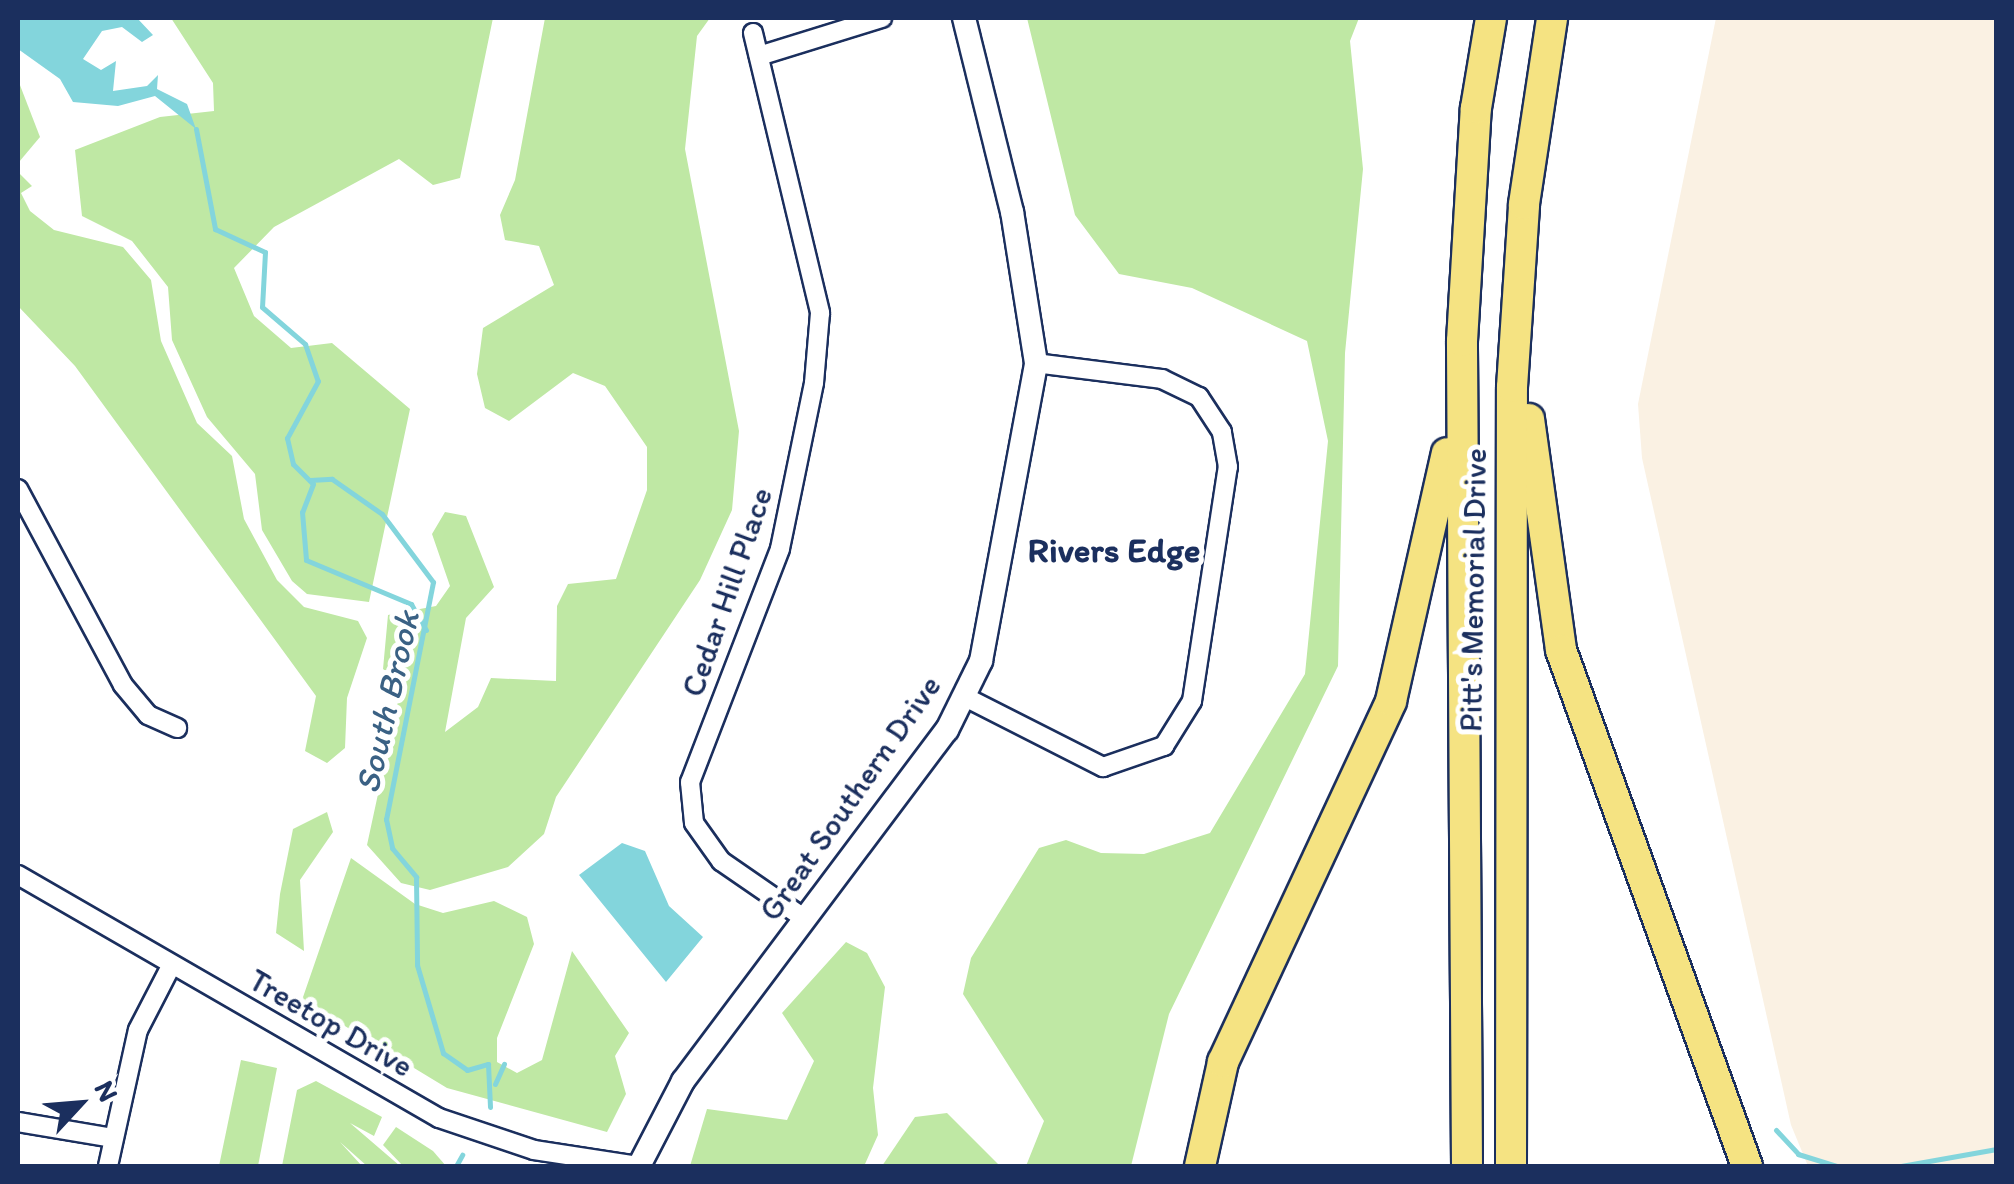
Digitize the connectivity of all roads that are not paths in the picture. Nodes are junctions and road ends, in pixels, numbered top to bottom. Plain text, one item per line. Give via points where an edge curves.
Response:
1 (882, 18) edge
2 (964, 18) edge
3 (1491, 18) edge
4 (1552, 18) edge
5 (753, 33) dead end
6 (759, 56) junction
7 (1532, 141) junction
8 (1462, 342) junction
9 (1036, 363) junction
10 (18, 489) edge
11 (965, 697) junction
12 (178, 728) dead end
13 (18, 875) edge
14 (805, 919) junction
15 (170, 968) junction
16 (18, 1122) edge
17 (114, 1138) junction
18 (1203, 1158) edge
19 (1748, 1159) edge
20 (108, 1166) edge
21 (638, 1166) edge
22 (1467, 1166) edge
23 (1512, 1166) edge

1 - 6 street
2 - 9 street, Great Southern Drive via 1012,212
3 - 8 highway, Pitt's Memorial Drive via 1476,108
4 - 7 highway, Pitt's Memorial Drive
5 - 6 street, Cedar Hill Place
6 - 14 street, Cedar Hill Place via 820,314 814,383 780,549 690,782 694,824 721,861
7 - 19 highway via 1529,430 1546,591 1580,713
7 - 23 highway, Pitt's Memorial Drive via 1508,507
8 - 18 highway via 1429,564 1392,701 1223,1062
8 - 22 highway, Pitt's Memorial Drive
9 - 11 street, Great Southern Drive via 996,605
9 - 11 street via 1162,379 1199,397 1222,432 1228,467 1192,700 1164,746 1103,767
10 - 12 street via 123,685 148,714
11 - 14 street, Great Southern Drive
13 - 15 street, Treetop Drive
14 - 21 street, Great Southern Drive via 683,1082
15 - 17 street via 138,1030
15 - 21 street, Treetop Drive via 458,1127
16 - 17 street
17 - 20 street

